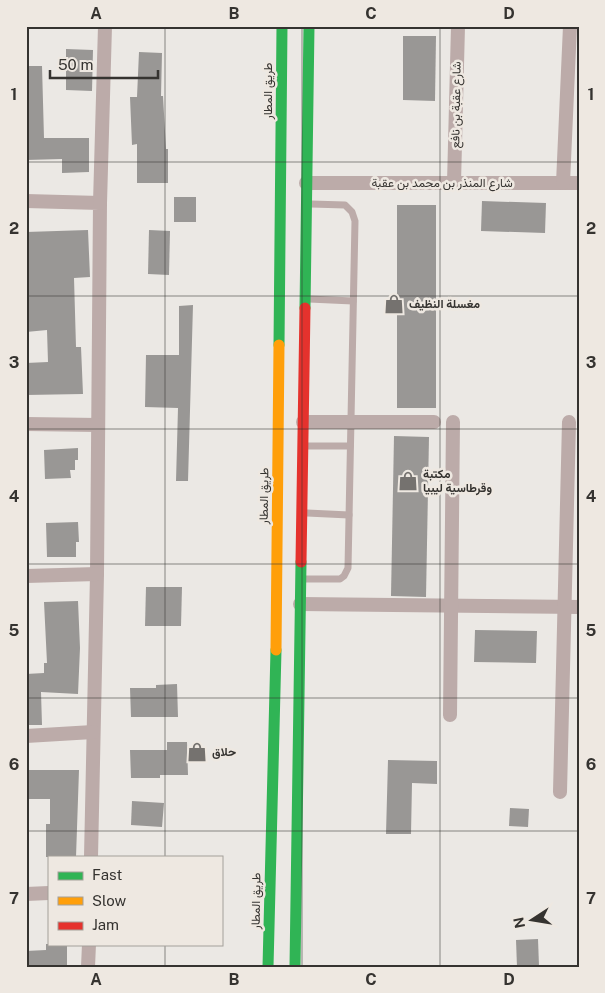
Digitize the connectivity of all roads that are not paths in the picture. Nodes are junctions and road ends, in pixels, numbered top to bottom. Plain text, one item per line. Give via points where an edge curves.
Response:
1 (104, 26) edge
2 (282, 26) edge
3 (309, 26) edge
4 (458, 26) edge
5 (570, 26) edge
6 (306, 183) junction
7 (454, 183) junction
8 (564, 183) junction
9 (579, 183) edge
10 (26, 201) edge
11 (100, 203) junction
12 (306, 204) junction
13 (304, 299) junction
14 (353, 300) junction
15 (303, 422) junction
16 (351, 422) junction
17 (434, 422) dead end
18 (453, 422) dead end
19 (569, 422) dead end
20 (26, 424) edge
21 (98, 425) junction
22 (302, 446) junction
23 (350, 446) junction
24 (301, 513) junction
25 (349, 515) junction
26 (97, 574) junction
27 (26, 576) edge
28 (300, 579) junction
29 (300, 604) junction
30 (451, 605) junction
31 (572, 607) edge
32 (450, 715) dead end
33 (93, 732) junction
34 (26, 736) edge
35 (560, 792) dead end
36 (90, 856) edge
37 (48, 893) edge
38 (26, 894) edge
39 (89, 946) edge
40 (88, 967) edge
41 (268, 967) edge
42 (294, 967) edge

1 - 11 street
2 - 41 highway, طريق المطار via 277,619
3 - 6 highway
4 - 7 street, شارع عقبة بن نافع
5 - 8 street
6 - 7 street, شارع المنذر بن محمد بن عقبة
6 - 12 highway
7 - 8 street, شارع المنذر بن محمد بن عقبة
8 - 9 street, شارع المنذر بن محمد بن عقبة
10 - 11 street
11 - 21 street
12 - 13 highway
12 - 14 lane via 340,204 352,212 355,221
13 - 14 lane
13 - 15 highway
14 - 16 lane
15 - 16 street
15 - 22 highway
16 - 17 street
16 - 23 lane
18 - 30 street
19 - 31 street
20 - 21 street
21 - 26 street
22 - 23 lane
22 - 24 highway
23 - 25 lane
24 - 25 lane
24 - 28 highway
25 - 28 lane via 348,568 344,576 334,580
26 - 27 street
26 - 33 street
28 - 29 highway
29 - 30 street
29 - 42 highway
30 - 31 street
30 - 32 street
31 - 35 street
33 - 34 street
33 - 36 street
37 - 38 street
39 - 40 street

